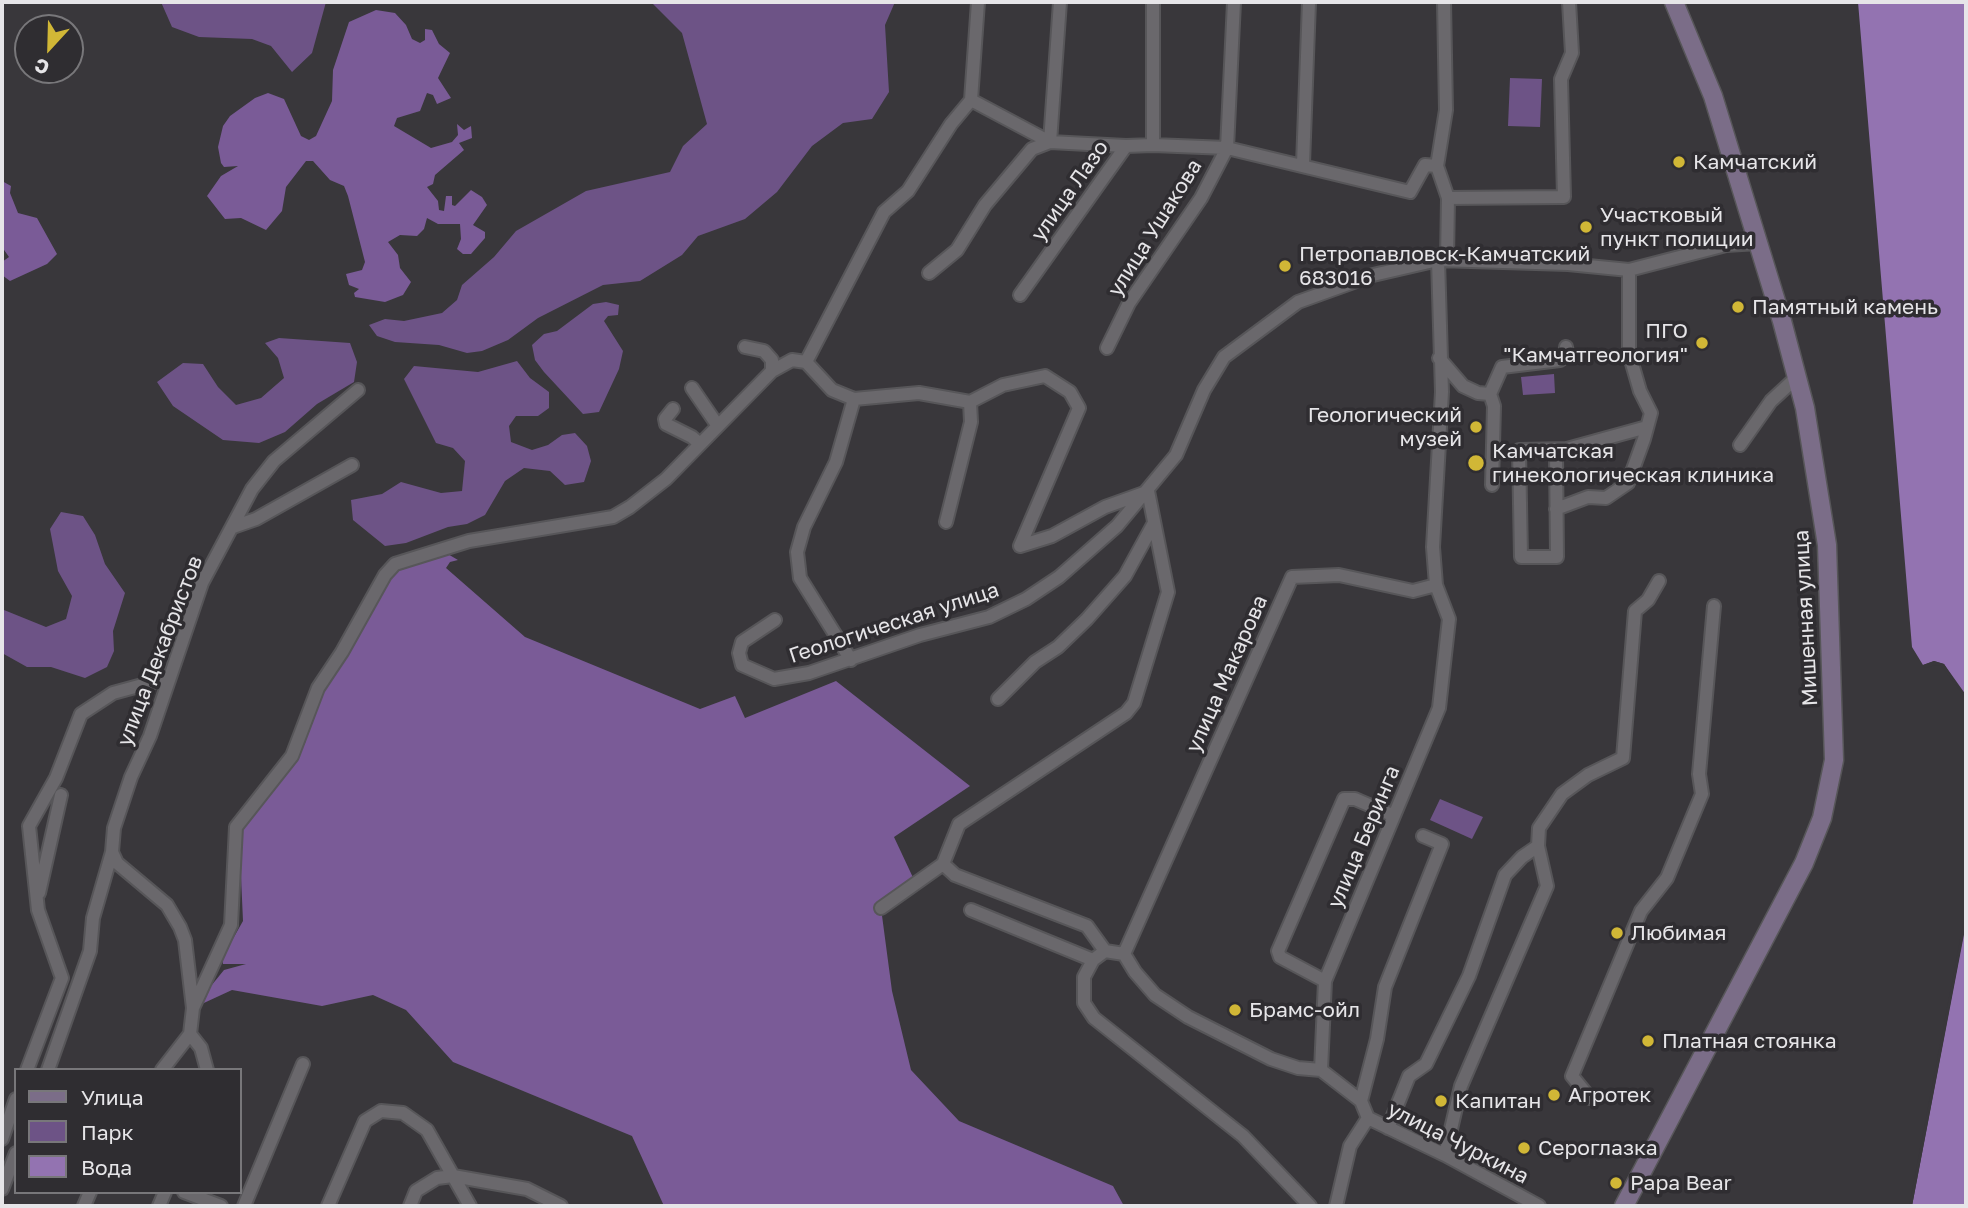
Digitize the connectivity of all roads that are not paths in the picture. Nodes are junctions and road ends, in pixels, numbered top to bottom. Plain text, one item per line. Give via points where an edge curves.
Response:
1 (978, 2) edge
2 (1060, 2) edge
3 (1153, 2) edge
4 (1234, 2) edge
5 (1309, 2) edge
6 (1444, 2) edge
7 (1569, 2) edge
8 (1674, 2) edge
9 (971, 100) junction
10 (1050, 142) junction
11 (1153, 145) junction
12 (1126, 146) junction
13 (1227, 148) junction
14 (1303, 164) junction
15 (1437, 166) junction
16 (1448, 198) junction
17 (1758, 243) junction
18 (1442, 260) junction
19 (1629, 270) junction
20 (929, 273) dead end
21 (1020, 295) dead end
22 (745, 347) dead end
23 (1107, 348) dead end
24 (1566, 348) dead end
25 (1438, 358) junction
26 (806, 362) junction
27 (772, 371) junction
28 (1797, 377) junction
29 (692, 388) dead end
30 (358, 390) dead end
31 (1490, 394) junction
32 (853, 399) junction
33 (970, 402) junction
34 (673, 409) dead end
35 (718, 426) junction
36 (1647, 427) junction
37 (700, 444) junction
38 (1740, 445) dead end
39 (1568, 449) junction
40 (352, 465) dead end
41 (1492, 485) dead end
42 (1148, 491) junction
43 (1556, 509) junction
44 (946, 522) dead end
45 (1154, 523) junction
46 (233, 527) junction
47 (1659, 581) dead end
48 (1436, 585) junction
49 (1714, 606) dead end
50 (775, 620) dead end
51 (852, 660) junction
52 (168, 678) junction
53 (998, 699) dead end
54 (61, 795) dead end
55 (1392, 815) junction
56 (1423, 836) dead end
57 (1538, 846) junction
58 (112, 852) junction
59 (943, 864) junction
60 (881, 908) dead end
61 (971, 910) dead end
62 (33, 911) dead end
63 (1105, 951) junction
64 (1124, 954) junction
65 (1093, 960) junction
66 (1325, 981) junction
67 (192, 1008) junction
68 (190, 1034) junction
69 (303, 1064) dead end
70 (28, 1068) edge
71 (48, 1068) edge
72 (164, 1068) edge
73 (206, 1068) edge
74 (1321, 1070) junction
75 (1590, 1098) dead end
76 (1362, 1101) junction
77 (14, 1105) edge
78 (1367, 1118) junction
79 (1388, 1128) junction
80 (2, 1139) edge
81 (1445, 1155) junction
82 (14, 1158) edge
83 (453, 1176) junction
84 (2, 1189) edge
85 (189, 1194) edge
86 (220, 1206) edge
87 (244, 1206) edge
88 (328, 1206) edge
89 (410, 1206) edge
90 (470, 1206) edge
91 (561, 1206) edge
92 (1310, 1206) edge
93 (1336, 1206) edge
94 (1539, 1206) edge
95 (1625, 1206) edge

1 - 9 street
2 - 10 street
3 - 11 street
4 - 13 street, улица Ушакова
5 - 14 street
6 - 15 street via 1446,110
7 - 16 street via 1573,53 1561,79 1564,197
8 - 17 main road, Мишенная улица via 1706,73
9 - 10 street
9 - 26 street via 908,191 884,212
10 - 12 street
10 - 20 street via 1032,149 985,205 957,250
11 - 12 street, улица Лазо
11 - 13 street, улица Лазо
12 - 21 street, улица Лазо
13 - 14 street, улица Лазо
13 - 23 street, улица Ушакова via 1201,198 1129,303
14 - 15 street via 1410,192 1426,166
15 - 16 street
16 - 18 street
17 - 19 street, Геологическая улица via 1726,245
17 - 28 main road, Мишенная улица
18 - 19 street, Геологическая улица
18 - 25 street
18 - 42 street, Геологическая улица via 1373,275 1298,302 1247,338 1224,357 1176,455
19 - 36 street via 1629,353 1651,414
22 - 27 street via 764,351 772,360
24 - 31 street via 1560,360 1502,367
25 - 31 street via 1463,386
25 - 48 street
26 - 27 street via 792,360
26 - 32 street via 832,390
27 - 35 street
28 - 38 street via 1771,401
28 - 95 main road, Мишенная улица via 1827,545 1835,731 1830,784 1822,818 1794,884
29 - 35 street
30 - 46 street, улица Декабристов via 268,468
31 - 41 street via 1494,406
32 - 33 street via 919,393
32 - 51 street via 836,463 804,527 797,552 800,578
33 - 42 street via 1003,385 1045,376 1070,392 1079,408 1020,546
33 - 44 street via 971,422
34 - 37 street via 666,424
35 - 37 street
36 - 39 street
36 - 43 street via 1628,483 1606,498 1588,497
37 - 67 street via 666,479 613,517 469,541 395,564 385,575 313,698 292,756 236,827 231,925
39 - 43 street via 1556,452
39 - 43 street via 1519,450 1521,557 1557,557
40 - 46 street via 256,519
42 - 45 street
42 - 51 street, Геологическая улица via 1059,578 1026,599 989,617
45 - 53 street via 1125,576 1094,611
45 - 59 street via 1168,592 1134,703 1126,713 959,824
46 - 52 street, улица Декабристов via 202,583
47 - 57 street via 1635,611 1623,758 1562,794 1539,828
48 - 55 street, улица Беринга via 1449,619 1439,708
48 - 64 street, улица Макарова via 1413,591 1339,575 1292,577
49 - 75 street via 1699,774 1702,794 1667,878 1641,911 1572,1076
50 - 51 street, Геологическая улица via 742,642 738,653 742,665 774,679
52 - 58 street, улица Декабристов via 118,812
52 - 70 street via 113,693 81,714 29,826 38,910 62,978
54 - 62 street via 47,868
55 - 66 street, улица Беринга
55 - 66 street via 1344,799 1278,951 1280,957
56 - 76 street via 1443,844 1385,987
57 - 79 street via 1505,875 1469,976 1426,1064 1409,1076
57 - 81 street via 1547,886 1461,1086
58 - 67 street via 122,869 157,896 177,920 185,940
58 - 71 street, улица Декабристов via 93,918 90,951
59 - 60 street
59 - 63 street via 955,875 1087,926
61 - 65 street
63 - 64 street
63 - 65 street
64 - 74 street, улица Чуркина via 1155,995 1188,1017 1271,1059
65 - 92 street via 1084,977 1084,1003 1094,1018 1243,1136
66 - 74 street, улица Беринга
67 - 68 street
68 - 72 street
68 - 73 street via 201,1048
69 - 87 street
74 - 76 street, улица Чуркина
76 - 78 street, улица Чуркина
77 - 80 street
78 - 79 street, улица Чуркина
78 - 93 street via 1350,1146
79 - 81 street, улица Чуркина
81 - 94 street, улица Чуркина
82 - 84 street
83 - 88 street via 427,1130 403,1114 381,1111 365,1121
83 - 89 street via 437,1178 416,1191
83 - 90 street
83 - 91 street via 527,1189
85 - 86 street

